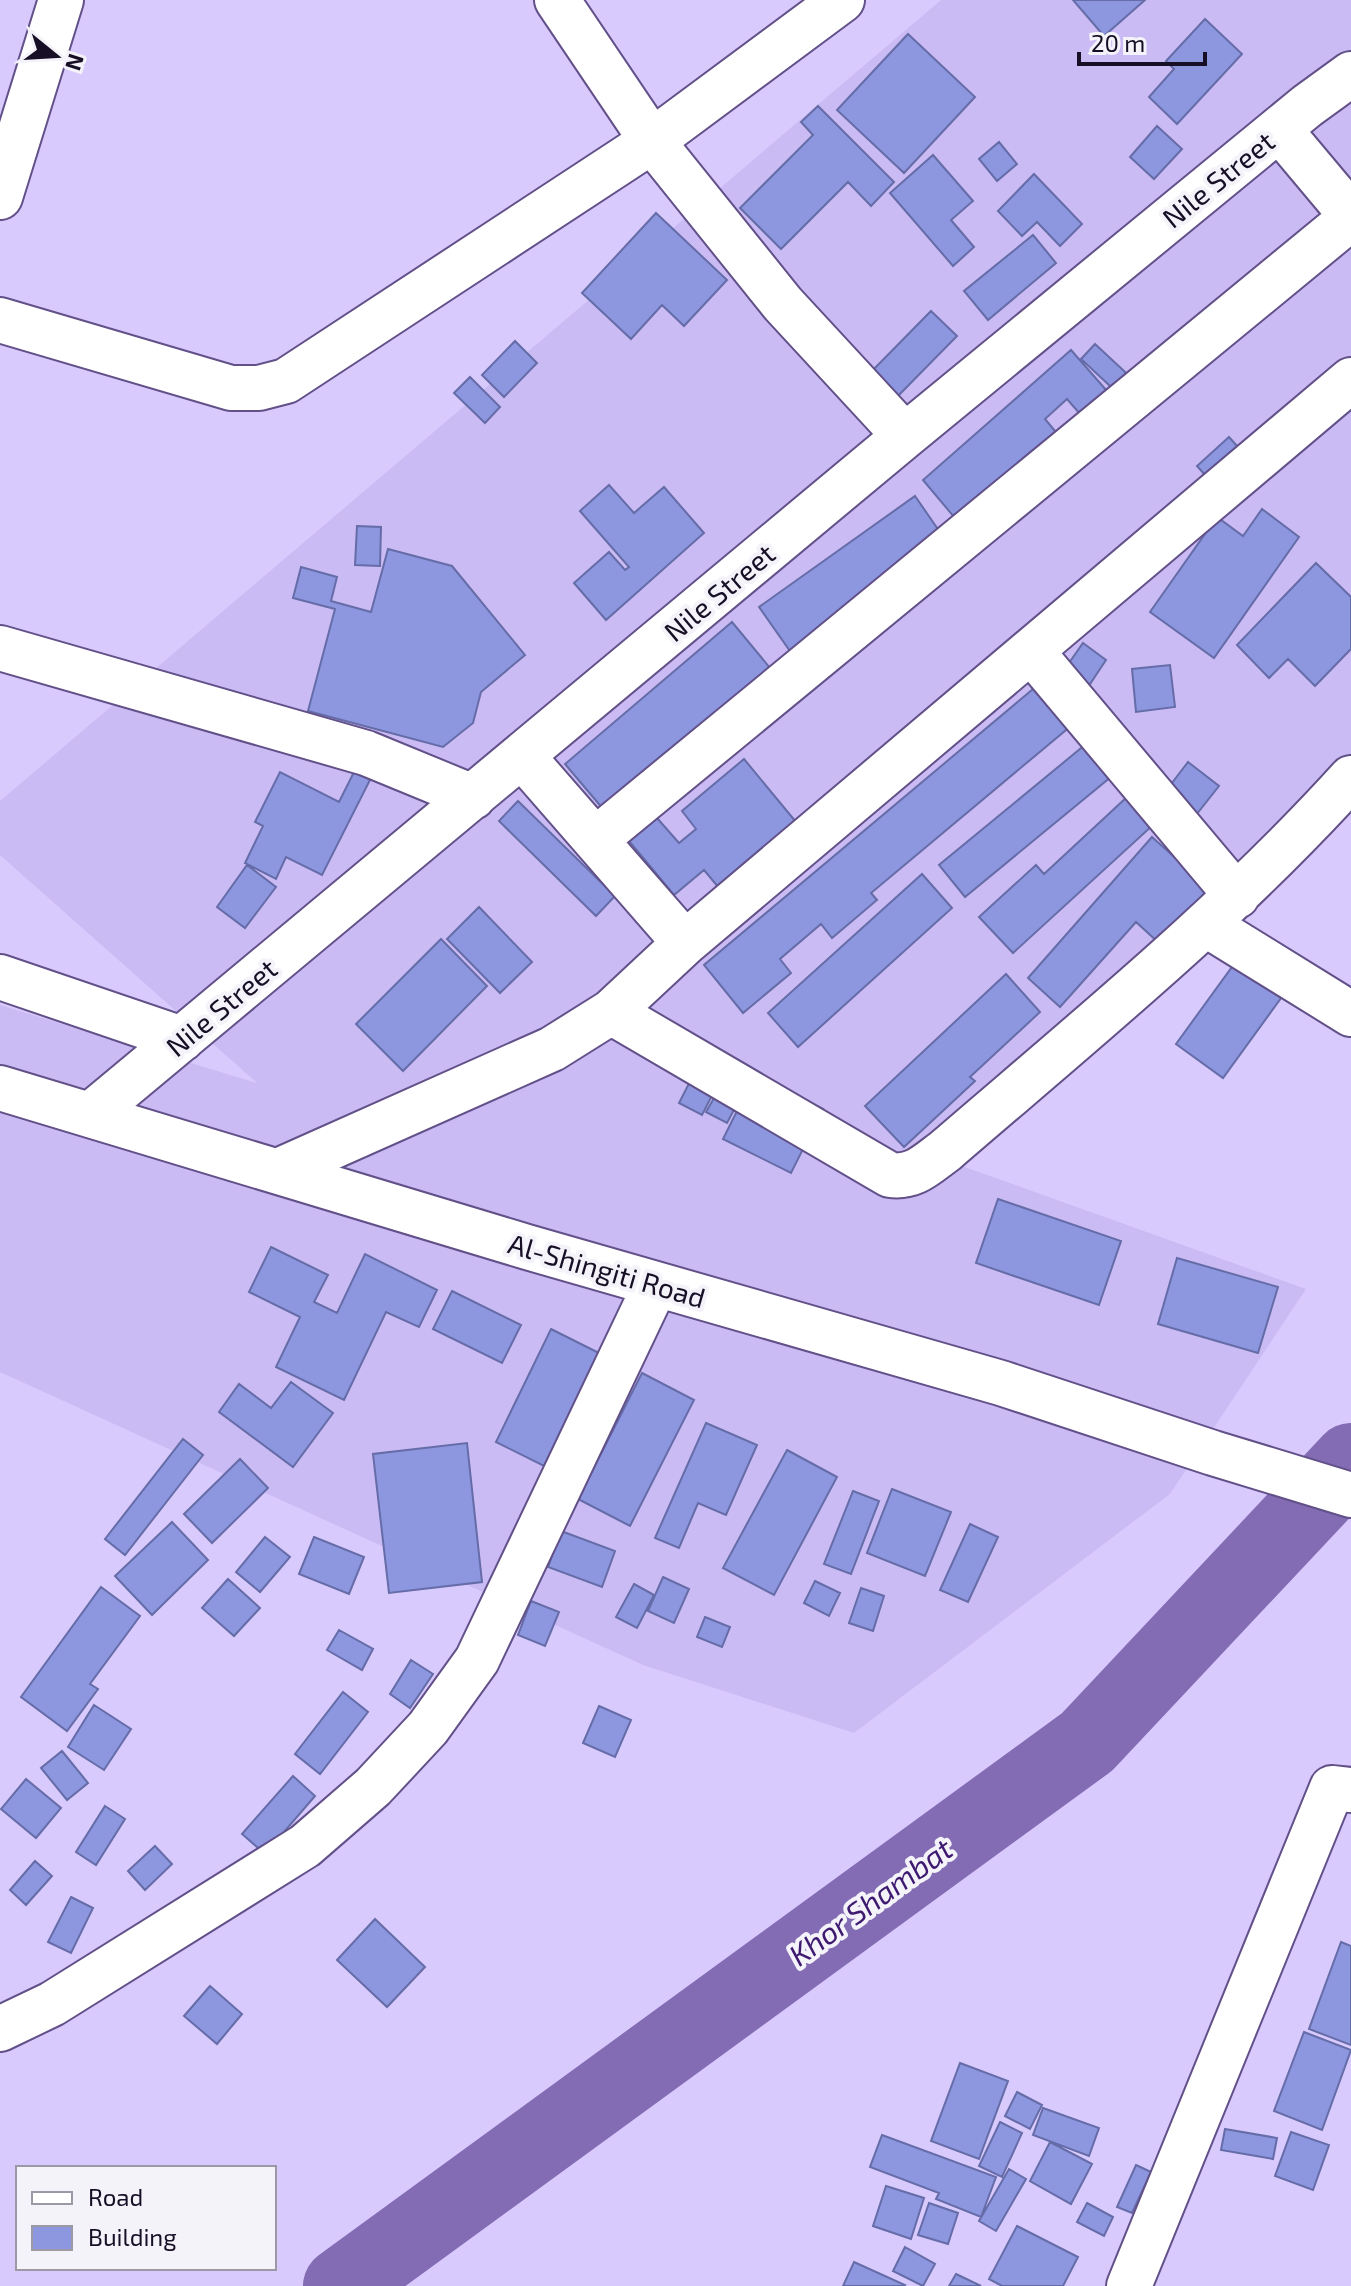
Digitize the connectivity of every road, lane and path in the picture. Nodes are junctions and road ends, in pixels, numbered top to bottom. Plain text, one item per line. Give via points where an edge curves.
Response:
1 (61, 0) edge
2 (557, 0) edge
3 (842, 0) edge
4 (1351, 74) edge
5 (1279, 129) junction
6 (652, 141) junction
7 (1, 192) edge
8 (1351, 217) edge
9 (0, 320) edge
10 (1351, 380) edge
11 (905, 436) junction
12 (0, 648) edge
13 (1031, 651) junction
14 (522, 756) junction
15 (1351, 778) edge
16 (473, 797) junction
17 (595, 840) junction
18 (1222, 911) junction
19 (685, 943) junction
20 (0, 977) edge
21 (611, 1012) junction
22 (1351, 1014) edge
23 (182, 1039) junction
24 (6, 1097) edge
25 (90, 1115) junction
26 (278, 1171) junction
27 (656, 1284) junction
28 (1351, 1495) edge
29 (1351, 1790) edge
30 (9, 2012) edge
31 (1129, 2286) edge

1 - 7 street
2 - 6 street
3 - 6 street
4 - 5 street, Nile Street
5 - 8 street
5 - 11 street, Nile Street
6 - 9 street via 286,381 231,388
6 - 11 street via 783,304
8 - 17 street
10 - 13 street
11 - 14 street, Nile Street
12 - 16 street via 366,753
13 - 18 street
13 - 19 street
14 - 16 street, Nile Street
14 - 17 street
15 - 18 street
16 - 23 street, Nile Street
17 - 19 street
18 - 21 street via 945,1151 904,1177 890,1175
18 - 22 street
19 - 21 street
20 - 23 street
21 - 26 street via 552,1049
23 - 25 street, Nile Street
24 - 25 street, Al-Shingiti Road
25 - 26 street, Al-Shingiti Road
26 - 27 street, Al-Shingiti Road
27 - 28 street, Al-Shingiti Road via 1001,1383
27 - 30 street via 477,1660 428,1728 373,1787 305,1846 52,2004
29 - 31 street via 1332,1788

